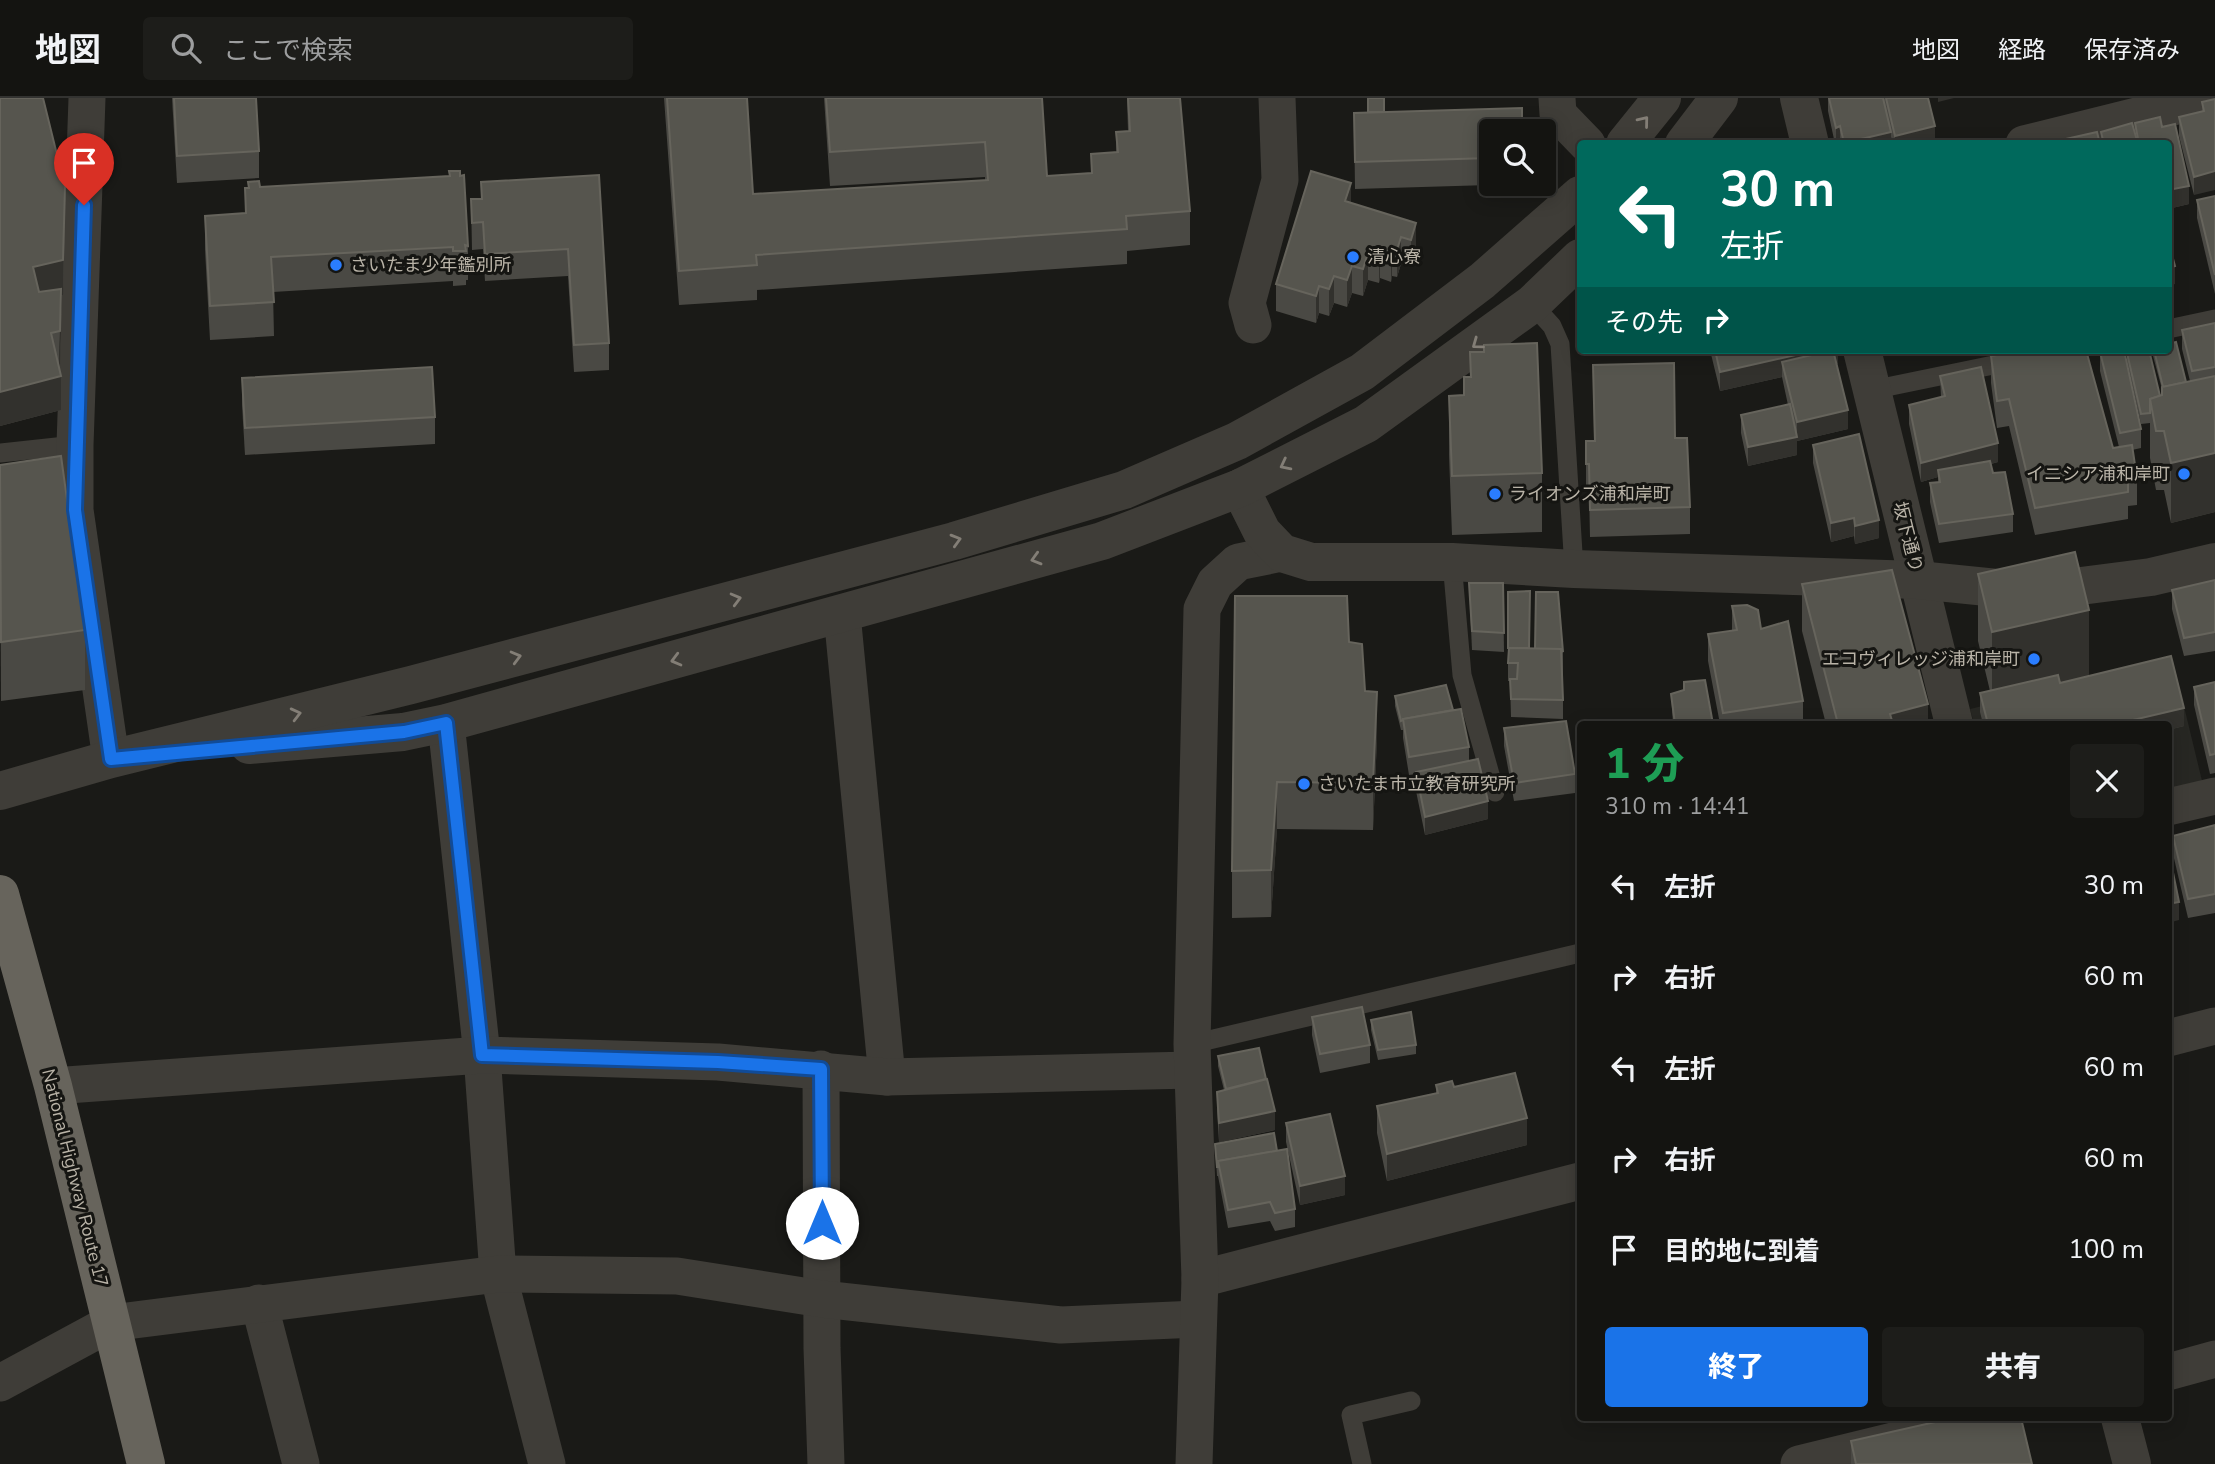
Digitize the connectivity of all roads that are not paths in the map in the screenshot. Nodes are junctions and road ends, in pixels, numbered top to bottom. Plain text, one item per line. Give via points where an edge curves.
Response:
1 (88, 98) edge
2 (1277, 98) edge
3 (1557, 98) edge
4 (1662, 98) edge
5 (1719, 98) edge
6 (1799, 98) edge
7 (2209, 98) edge
8 (1583, 140) edge
9 (1628, 140) edge
10 (1687, 140) edge
11 (1809, 140) edge
12 (2040, 140) edge
13 (1577, 198) edge
14 (1577, 261) edge
15 (1532, 304) junction
16 (2215, 319) edge
17 (1253, 325) dead end
18 (2172, 328) edge
19 (1863, 354) edge
20 (2047, 354) edge
21 (1872, 390) junction
22 (75, 446) junction
23 (0, 453) edge
24 (1240, 488) junction
25 (1282, 553) junction
26 (1452, 562) junction
27 (2215, 562) edge
28 (1574, 569) junction
29 (1918, 580) junction
30 (842, 614) junction
31 (1953, 721) edge
32 (446, 723) junction
33 (111, 759) junction
34 (0, 791) edge
35 (1495, 792) dead end
36 (2215, 796) edge
37 (2172, 806) edge
38 (0, 894) edge
39 (1577, 954) edge
40 (2215, 1026) edge
41 (2172, 1037) edge
42 (482, 1055) junction
43 (1192, 1057) junction
44 (821, 1069) junction
45 (887, 1077) junction
46 (52, 1086) junction
47 (1577, 1182) edge
48 (498, 1274) junction
49 (1200, 1279) junction
50 (822, 1299) junction
51 (258, 1303) junction
52 (1197, 1319) junction
53 (111, 1323) junction
54 (2215, 1360) edge
55 (2172, 1371) edge
56 (0, 1382) edge
57 (1411, 1401) dead end
58 (1975, 1421) edge
59 (2121, 1421) edge
60 (146, 1464) edge
61 (301, 1464) edge
62 (547, 1464) edge
63 (826, 1464) edge
64 (1194, 1464) edge
65 (1362, 1464) edge
66 (1799, 1464) edge
67 (2132, 1464) edge

1 - 22 street
2 - 17 street via 1280,180 1247,303
3 - 8 street via 1558,114
9 -> 4 street
5 - 10 street
6 - 11 street
7 - 12 street
33 -> 13 street via 954,541 1124,490 1237,441 1362,372 1482,281
14 - 15 street
15 -> 24 street via 1366,424
15 - 28 lane via 1552,326 1560,344
16 - 18 lane
19 - 21 street, 坂下通り
20 - 21 lane
21 - 29 street, 坂下通り
22 - 23 lane
22 - 33 street via 75,510
24 - 25 street via 1262,532
24 -> 30 street via 1102,541
25 - 26 street via 1311,562
25 - 43 street via 1238,562 1215,583 1202,609
26 - 28 street
26 - 35 lane via 1462,675
27 - 29 street via 2151,577 2073,587 1997,588
28 - 29 street
29 - 31 street, 坂下通り
30 -> 32 street
30 - 45 street
32 - 33 street via 404,732
32 - 42 street
33 - 34 street
36 - 37 street
38 - 46 highway, National Highway Route 17
39 - 43 lane
40 - 41 street
42 - 44 street
42 - 46 street
42 - 48 street
43 - 45 street
43 - 49 street
44 - 45 street
44 - 50 street
46 - 53 highway, National Highway Route 17
47 - 49 street
48 - 50 street via 677,1276
48 - 51 street
48 - 62 street
49 - 52 street
50 - 52 street via 1061,1325
50 - 63 street
51 - 53 street
51 - 61 street
52 - 64 street
53 - 56 street
53 - 60 highway, National Highway Route 17
54 - 55 street
57 - 65 lane via 1351,1415
58 - 66 street
59 - 67 street

